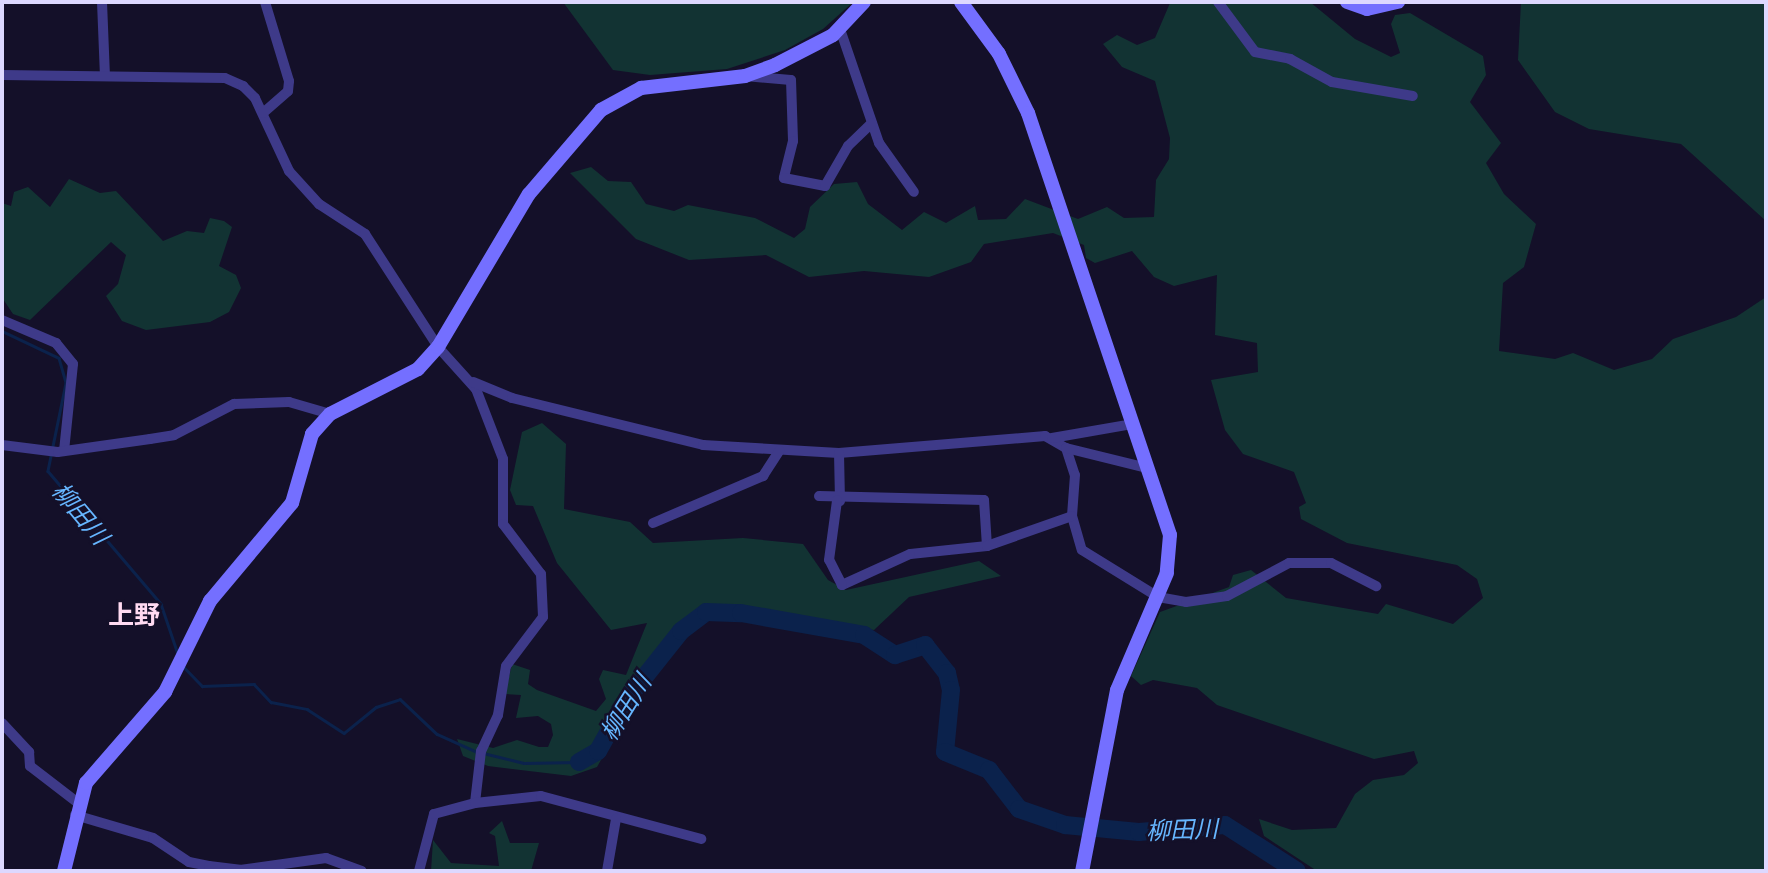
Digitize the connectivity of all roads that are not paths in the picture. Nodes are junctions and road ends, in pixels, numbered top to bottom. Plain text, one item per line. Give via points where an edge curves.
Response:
1 (102, 2) edge
2 (265, 2) edge
3 (864, 2) edge
4 (961, 2) edge
5 (1218, 2) edge
6 (1347, 2) edge
7 (1398, 2) edge
8 (840, 29) junction
9 (2, 75) edge
10 (105, 76) junction
11 (745, 76) junction
12 (1413, 96) dead end
13 (263, 113) junction
14 (872, 122) junction
15 (914, 192) dead end
16 (2, 320) edge
17 (438, 347) junction
18 (470, 381) junction
19 (330, 414) junction
20 (1132, 424) junction
21 (1052, 438) junction
22 (2, 445) edge
23 (1066, 449) junction
24 (64, 451) junction
25 (779, 451) junction
26 (839, 453) junction
27 (1147, 468) junction
28 (819, 496) dead end
29 (838, 501) junction
30 (1072, 516) junction
31 (653, 523) dead end
32 (987, 546) junction
33 (1376, 586) dead end
34 (1158, 597) junction
35 (2, 723) edge
36 (475, 803) junction
37 (76, 809) junction
38 (616, 819) junction
39 (701, 839) dead end
40 (64, 871) edge
41 (362, 871) edge
42 (419, 871) edge
43 (607, 871) edge
44 (1082, 871) edge

1 - 10 street
2 - 13 street via 289,81 288,92
3 - 8 street
4 - 20 street via 999,54 1028,113
5 - 12 street via 1255,52 1290,59 1332,82
6 - 7 street via 1367,9
8 - 11 street
8 - 14 street
9 - 10 street
10 - 13 street via 225,78 243,86
11 - 14 street via 791,80 793,141 784,178 825,186 848,146
11 - 17 street via 659,83 615,98 601,110 529,194
13 - 17 street via 289,171 319,204 365,234
14 - 15 street
16 - 24 street via 56,343 73,364
17 - 18 street
17 - 19 street via 418,369
18 - 25 street via 704,445
18 - 36 street via 496,429 503,524 541,574 543,617 506,666 498,715 481,751
19 - 24 street via 289,402 234,404 174,435
19 - 37 street via 312,434 292,503 210,601 165,692 86,783
20 - 21 street
20 - 27 street
21 - 23 street
21 - 26 street
22 - 24 street
23 - 27 street
23 - 30 street via 1075,475
25 - 26 street
25 - 31 street via 763,476
26 - 29 street
27 - 34 street via 1170,535
28 - 29 street
29 - 32 street via 985,500
29 - 32 street via 829,560 842,585 910,554
30 - 32 street
30 - 34 street via 1089,557
33 - 34 street via 1331,564 1289,563 1227,596 1186,602
34 - 44 street via 1117,690
35 - 37 street via 29,752 30,766
36 - 38 street via 541,796 600,809
36 - 42 street via 434,814
37 - 40 street
37 - 41 street via 153,838 189,862 240,870 326,858
38 - 39 street
38 - 43 street

